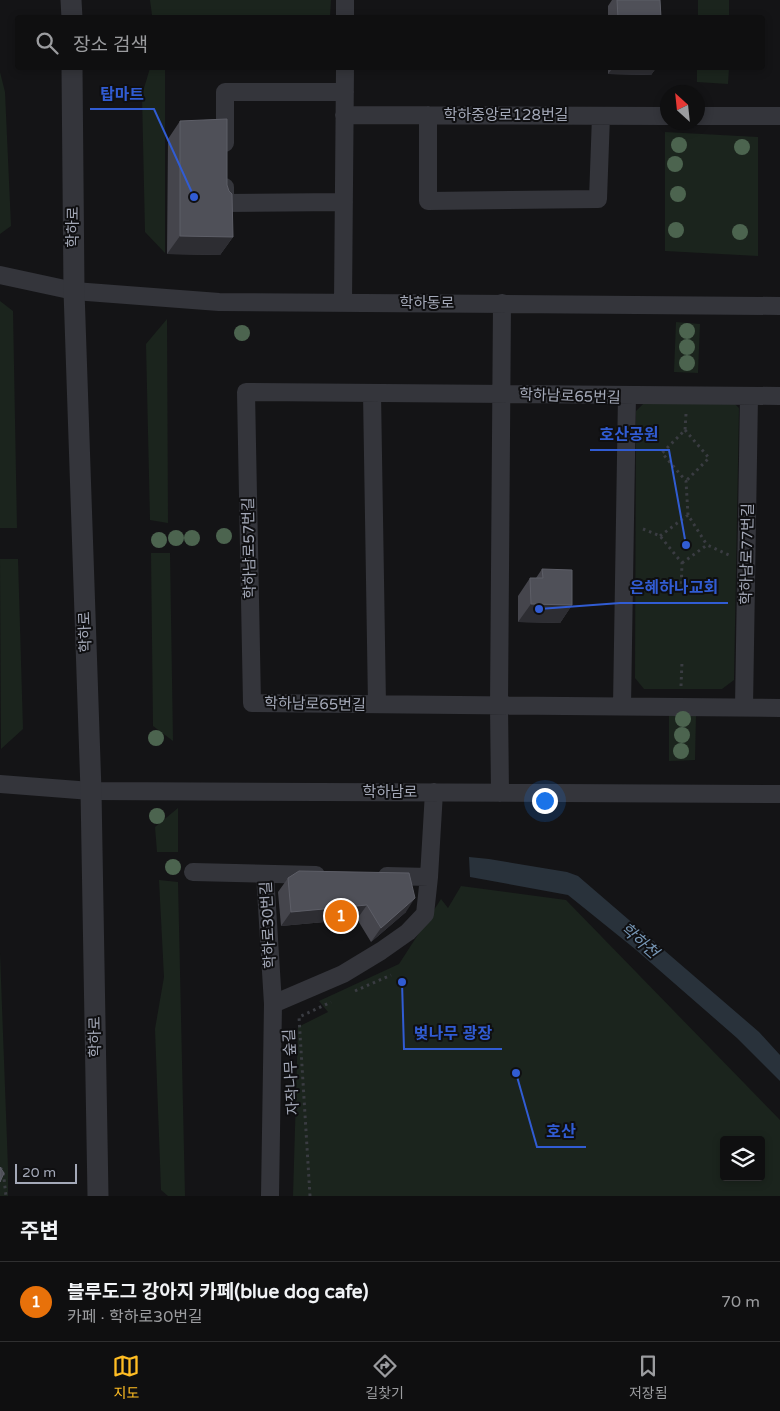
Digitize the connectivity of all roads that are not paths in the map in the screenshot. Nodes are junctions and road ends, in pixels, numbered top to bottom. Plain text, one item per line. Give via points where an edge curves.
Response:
1 (72, 0) edge
2 (345, 0) edge
3 (72, 15) edge
4 (345, 15) edge
5 (72, 70) edge
6 (345, 70) edge
7 (344, 92) junction
8 (344, 114) junction
9 (428, 115) junction
10 (601, 116) junction
11 (660, 116) edge
12 (705, 116) edge
13 (780, 116) edge
14 (225, 157) edge
15 (225, 175) edge
16 (344, 202) junction
17 (0, 275) edge
18 (74, 291) junction
19 (343, 303) junction
20 (502, 303) junction
21 (780, 306) edge
22 (372, 393) junction
23 (502, 394) junction
24 (627, 395) junction
25 (749, 396) junction
26 (780, 396) edge
27 (252, 703) joint
28 (377, 704) junction
29 (499, 705) junction
30 (622, 706) junction
31 (744, 707) junction
32 (780, 708) edge
33 (0, 784) edge
34 (91, 791) junction
35 (434, 792) junction
36 (500, 793) junction
37 (780, 794) edge
38 (193, 872) dead end
39 (265, 874) junction
40 (332, 875) edge
41 (371, 876) edge
42 (429, 877) junction
43 (273, 1004) junction
44 (98, 1196) edge
45 (270, 1196) edge

1 - 3 street
2 - 4 street
5 - 18 street, 학하로
6 - 7 street
7 - 8 street
7 - 14 street via 225,92
8 - 9 street, 학하중앙로128번길
8 - 16 street
9 - 10 street, 학하중앙로128번길
9 - 10 street via 428,201 598,200
10 - 11 street, 학하중앙로128번길
12 - 13 street
15 - 16 street via 225,203
16 - 19 street
17 - 18 street, 학하동로
18 - 19 street, 학하동로 via 219,302
18 - 34 street, 학하로
19 - 20 street, 학하동로
20 - 21 street, 학하동로
20 - 23 street, 학하남로65번길
22 - 23 street, 학하남로65번길
22 - 27 street, 학하남로57번길 via 246,392
22 - 28 street, 학하남로65번길
23 - 24 street, 학하남로65번길
23 - 29 street, 학하남로65번길
24 - 25 street
24 - 30 street, 학하남로65번길
25 - 26 street
25 - 31 street, 학하남로77번길
27 - 28 street, 학하남로65번길
28 - 29 street, 학하남로65번길
29 - 30 street, 학하남로65번길
29 - 36 street, 학하남로65번길
30 - 31 street
31 - 32 street
33 - 34 street, 학하남로
34 - 35 street, 학하남로
34 - 44 street, 학하로
35 - 36 street, 학하남로
35 - 42 street
36 - 37 street, 학하남로
38 - 39 street
39 - 40 street, 학하로30번길
39 - 43 street, 학하로30번길
41 - 42 street
42 - 43 street via 425,914 408,932 343,974
43 - 45 street, 학하로30번길

